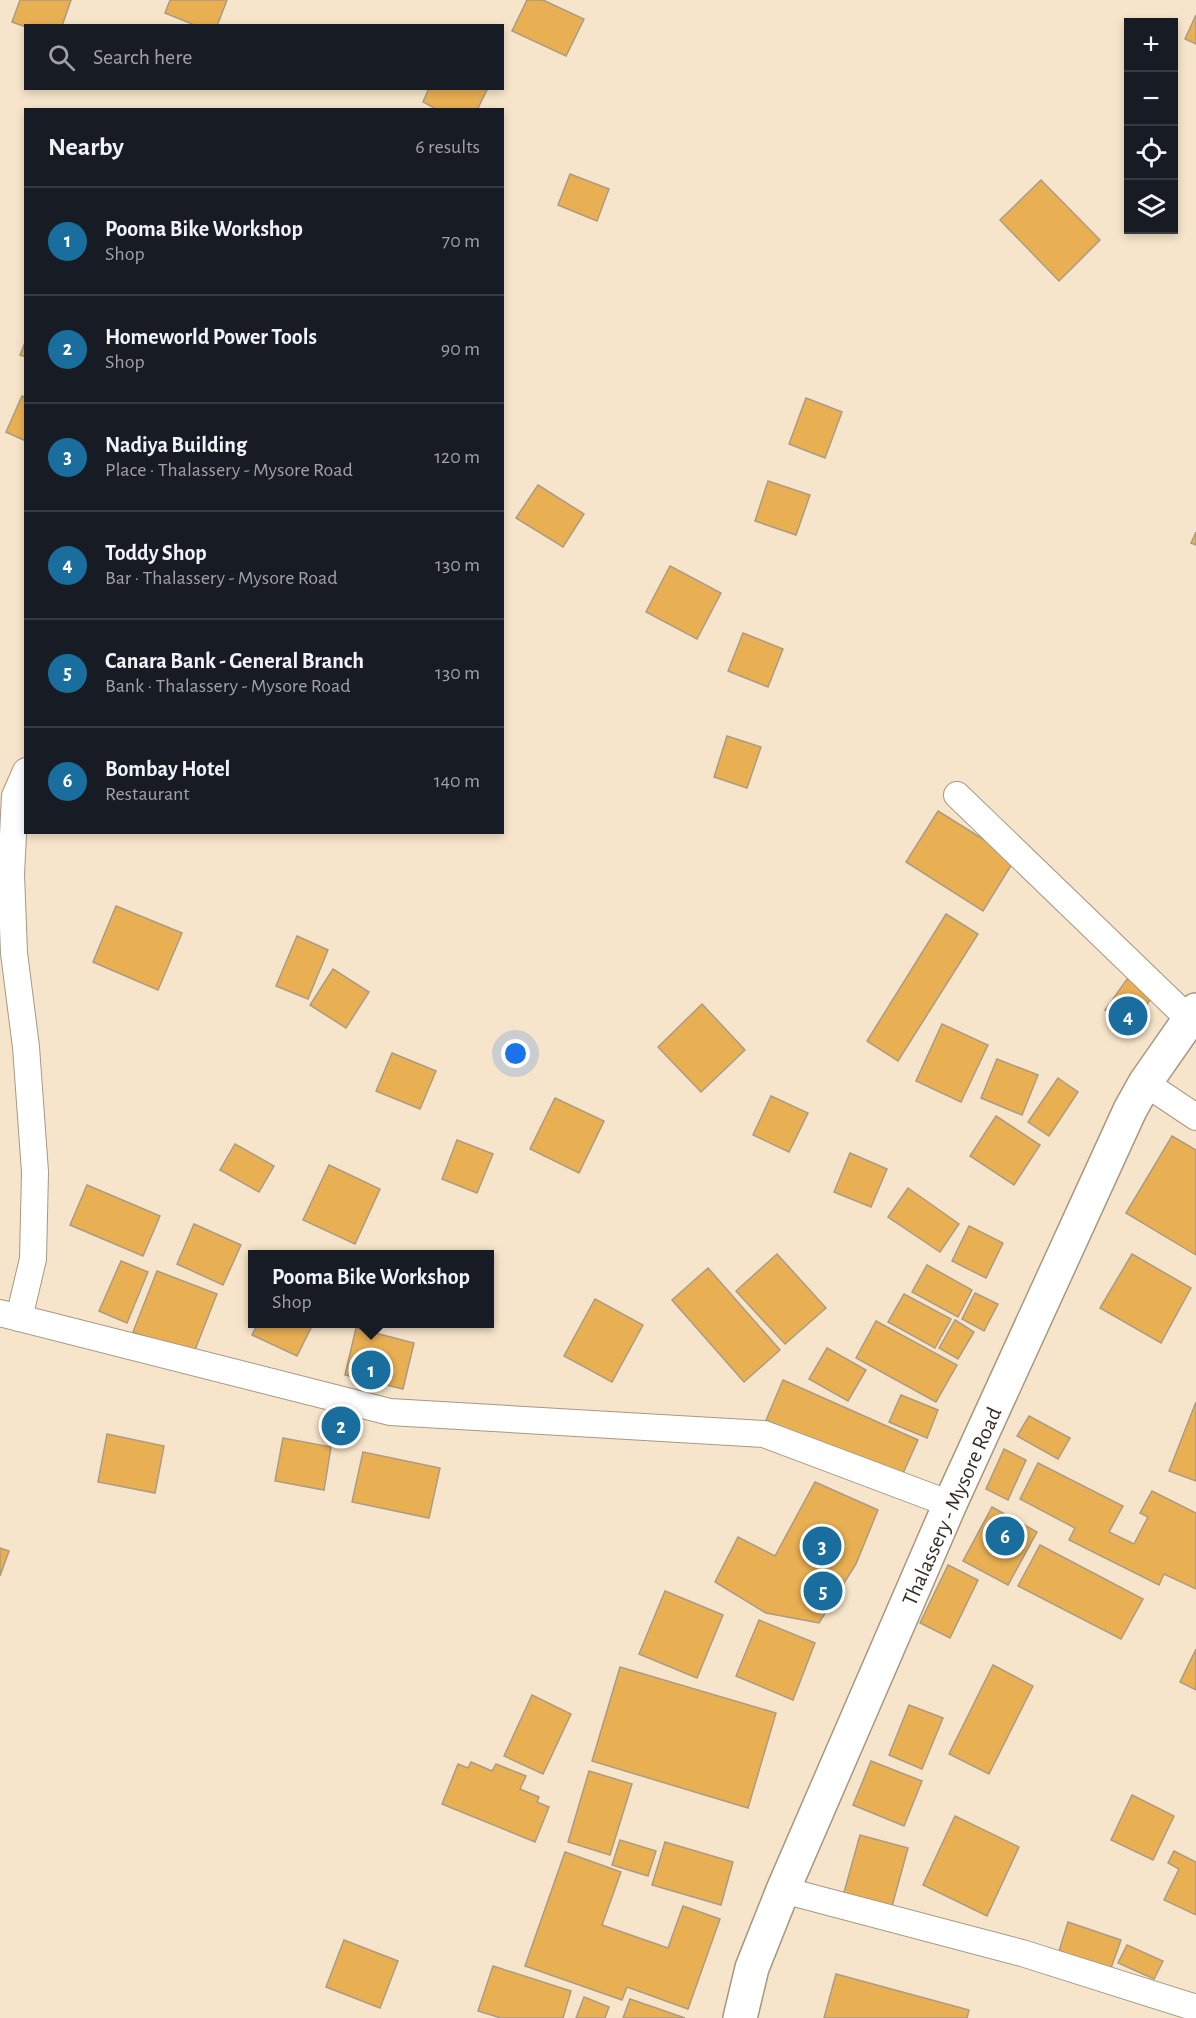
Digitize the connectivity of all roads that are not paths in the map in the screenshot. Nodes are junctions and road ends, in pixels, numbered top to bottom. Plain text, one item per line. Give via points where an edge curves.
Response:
1 (24, 776) edge
2 (957, 795) dead end
3 (1193, 1014) edge
4 (1145, 1083) junction
5 (1196, 1117) edge
6 (9, 1315) edge
7 (950, 1504) junction
8 (783, 1890) junction
9 (1196, 2008) edge
10 (740, 2018) edge

1 - 6 street via 15,796 11,874 14,952 35,1172 33,1259
2 - 3 street
3 - 4 main road, Thalassery - Mysore Road
4 - 5 street
4 - 7 main road, Thalassery - Mysore Road
6 - 7 street via 390,1412 764,1434
7 - 8 main road, Thalassery - Mysore Road
8 - 9 street via 1022,1953
8 - 10 main road, Thalassery - Mysore Road via 752,1968

